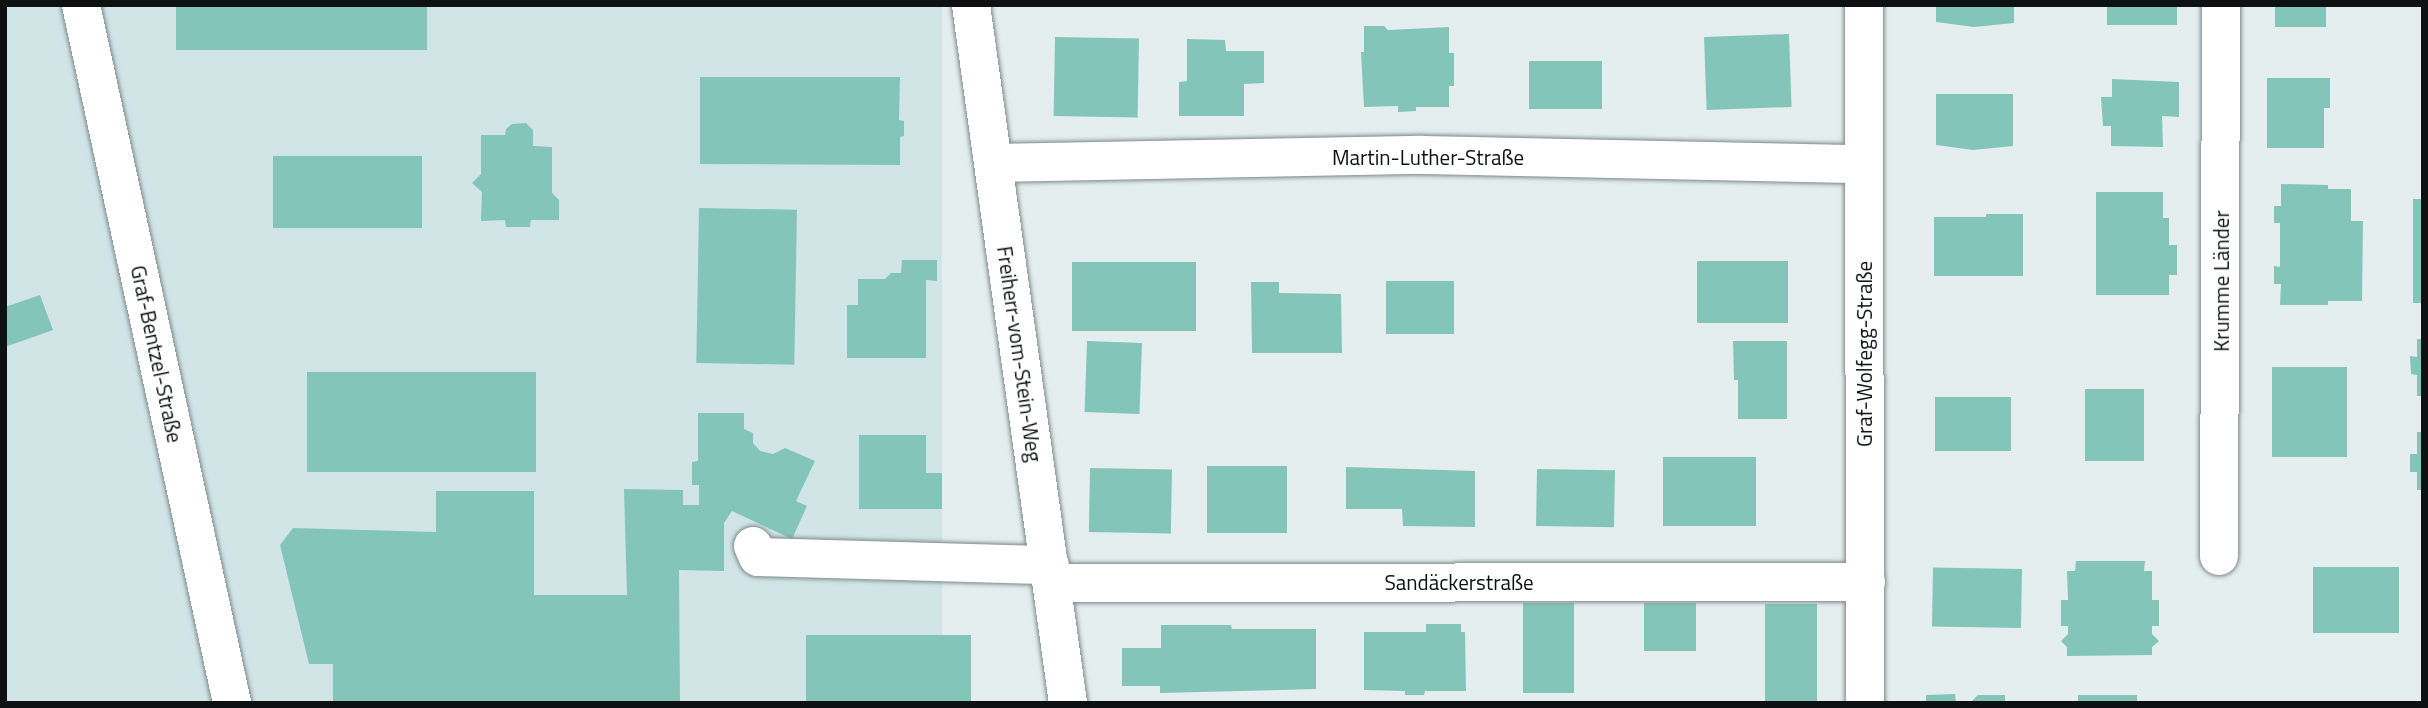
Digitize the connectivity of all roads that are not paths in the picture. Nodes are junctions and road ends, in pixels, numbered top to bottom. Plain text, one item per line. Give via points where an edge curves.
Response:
1 (81, 5) edge
2 (971, 5) edge
3 (1864, 5) edge
4 (2221, 5) edge
5 (993, 163) junction
6 (1863, 164) junction
7 (753, 546) dead end
8 (2219, 556) dead end
9 (1051, 574) junction
10 (1866, 582) junction
11 (232, 703) edge
12 (1068, 703) edge
13 (1864, 703) edge

1 - 11 street, Graf-Bentzel-Straße
2 - 5 street, Freiherr-vom-Stein-Weg
3 - 6 street, Graf-Wolfegg-Straße
4 - 8 street, Krumme Länder
5 - 6 street, Martin-Luther-Straße via 1422,155
5 - 9 street, Freiherr-vom-Stein-Weg
6 - 10 street, Graf-Wolfegg-Straße
7 - 9 street, Sandäckerstraße via 758,557
9 - 10 street, Sandäckerstraße
9 - 12 street, Freiherr-vom-Stein-Weg
10 - 13 street, Graf-Wolfegg-Straße

